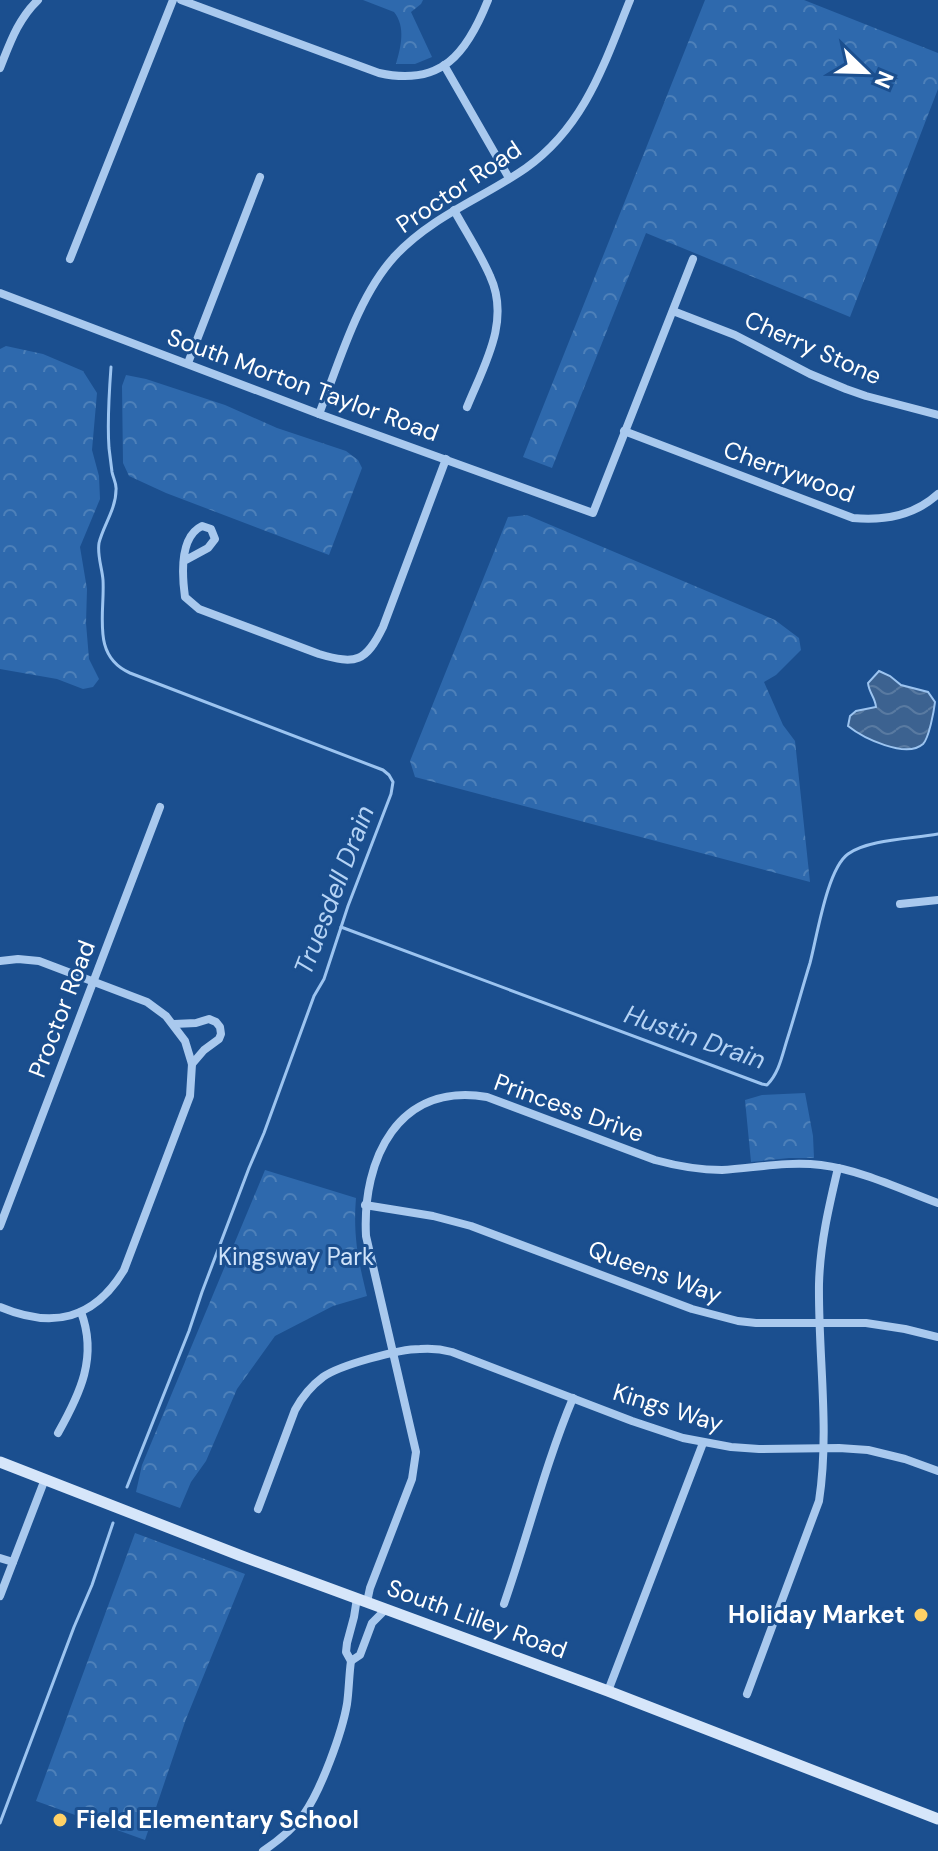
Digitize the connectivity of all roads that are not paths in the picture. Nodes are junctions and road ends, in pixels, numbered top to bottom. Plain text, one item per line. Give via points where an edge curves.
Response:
1 (38, 0) edge
2 (173, 0) edge
3 (181, 0) edge
4 (488, 0) edge
5 (630, 0) edge
6 (444, 65) junction
7 (0, 68) edge
8 (260, 177) dead end
9 (509, 178) junction
10 (454, 210) junction
11 (70, 259) dead end
12 (693, 259) dead end
13 (0, 293) edge
14 (673, 311) junction
15 (188, 363) junction
16 (467, 407) dead end
17 (319, 414) junction
18 (938, 415) edge
19 (624, 431) junction
20 (446, 459) junction
21 (938, 494) edge
22 (184, 561) junction
23 (160, 807) dead end
24 (938, 900) edge
25 (900, 904) dead end
26 (0, 961) edge
27 (94, 981) junction
28 (174, 1024) junction
29 (192, 1064) junction
30 (838, 1168) junction
31 (938, 1203) edge
32 (365, 1205) junction
33 (0, 1226) edge
34 (0, 1307) edge
35 (81, 1312) junction
36 (820, 1322) junction
37 (938, 1337) edge
38 (393, 1354) junction
39 (573, 1398) junction
40 (58, 1433) dead end
41 (703, 1443) junction
42 (823, 1448) junction
43 (0, 1462) edge
44 (938, 1471) edge
45 (45, 1479) junction
46 (258, 1509) dead end
47 (0, 1558) edge
48 (13, 1562) junction
49 (0, 1596) edge
50 (362, 1600) junction
51 (504, 1604) dead end
52 (386, 1609) junction
53 (351, 1661) junction
54 (608, 1691) junction
55 (747, 1694) dead end
56 (938, 1819) edge
57 (263, 1851) edge

1 - 7 street via 16,28
2 - 11 street
3 - 6 street via 379,73 412,76
4 - 6 street via 467,44
5 - 9 street, Proctor Road via 576,118 544,154
6 - 9 street
8 - 15 street
9 - 10 street, Proctor Road
10 - 16 street via 490,275 498,310 495,334
10 - 17 street, Proctor Road via 412,239 378,278
12 - 14 street
13 - 15 street, South Morton Taylor Road
14 - 18 street, Cherry Stone via 846,389
14 - 19 street
15 - 17 street, South Morton Taylor Road
17 - 20 street, South Morton Taylor Road
19 - 20 street, South Morton Taylor Road via 593,513
19 - 21 street, Cherrywood via 853,518 897,517
20 - 22 street via 383,627 359,659 340,661 199,609 185,597
22 - 22 street via 208,548 215,539 211,529 193,530
23 - 27 street, Proctor Road
24 - 25 street
26 - 27 street via 39,961
27 - 28 street via 147,1002
27 - 33 street, Proctor Road
28 - 29 street
28 - 29 street via 209,1019 220,1027 219,1039
29 - 35 street via 187,1106 124,1270 105,1296
30 - 31 street, Princess Drive
30 - 32 street, Princess Drive via 679,1166 496,1100 458,1095 420,1106 393,1129 375,1162
30 - 36 street via 822,1244
32 - 36 street, Queens Way via 471,1226 722,1318
32 - 38 street, Princess Drive via 366,1236
34 - 35 street via 47,1319
35 - 40 street via 88,1335 87,1365
36 - 37 street, Queens Way via 876,1324
36 - 42 street
38 - 39 street, Kings Way via 418,1348 446,1351
38 - 46 street, Kings Way via 341,1368 302,1397
38 - 50 street, Princess Drive via 416,1463
39 - 41 street, Kings Way
39 - 51 street
41 - 42 street, Kings Way
41 - 54 street
42 - 44 street, Kings Way via 882,1452
42 - 55 street via 816,1510
43 - 45 street, South Lilley Road
45 - 48 street
45 - 50 street, South Lilley Road
47 - 48 street
48 - 49 street
50 - 52 street, South Lilley Road
50 - 53 street, Princess Drive via 347,1643
52 - 53 street, Princess Drive via 372,1623 360,1655
52 - 54 street, South Lilley Road
53 - 57 street, Princess Drive via 347,1704 328,1765 298,1822
54 - 56 street, South Lilley Road

